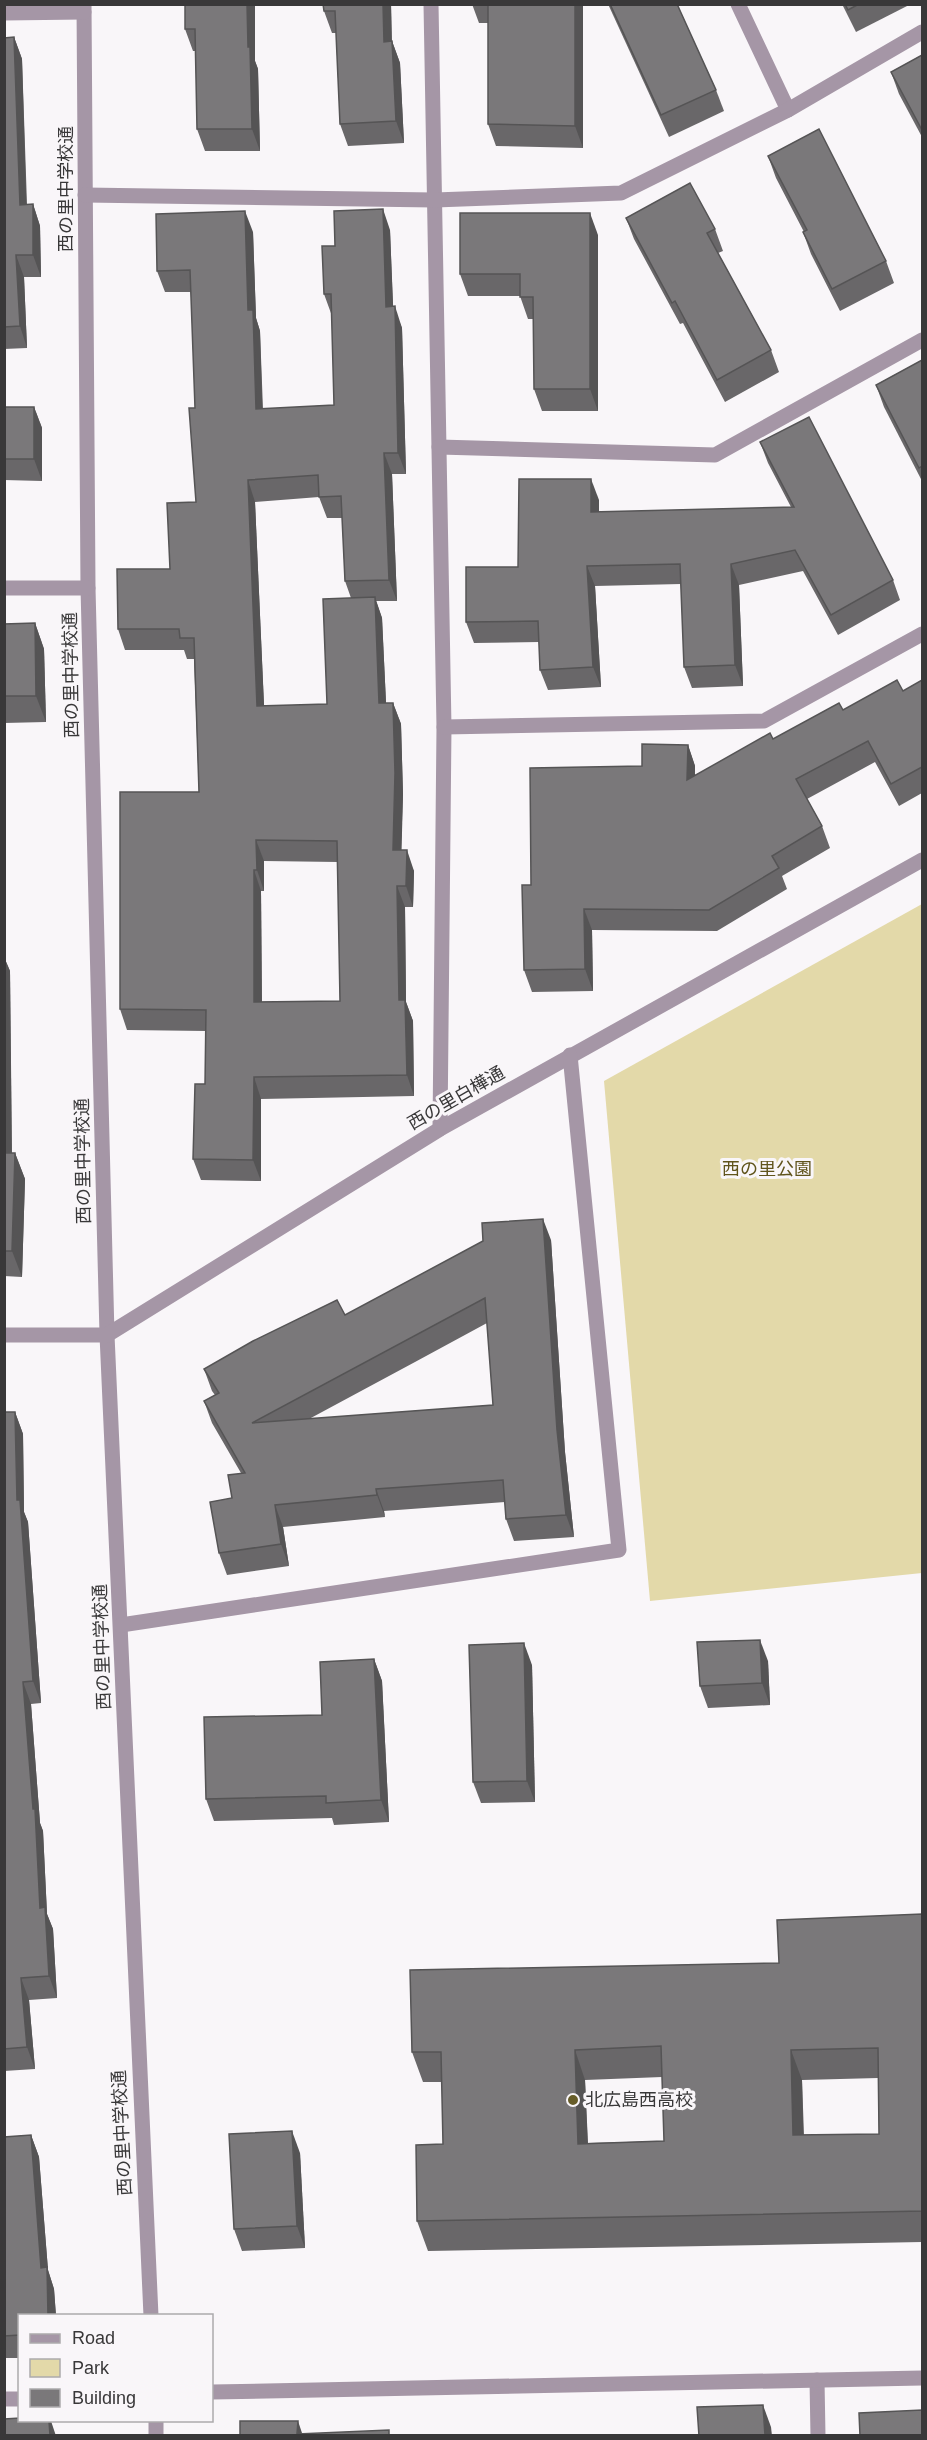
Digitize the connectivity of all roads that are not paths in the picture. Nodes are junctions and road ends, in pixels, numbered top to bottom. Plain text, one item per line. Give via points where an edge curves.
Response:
1 (431, 4) edge
2 (738, 4) edge
3 (84, 8) edge
4 (4, 13) edge
5 (922, 32) edge
6 (788, 110) junction
7 (85, 195) junction
8 (435, 200) junction
9 (922, 340) edge
10 (440, 447) junction
11 (4, 588) edge
12 (88, 588) junction
13 (922, 634) edge
14 (444, 727) junction
15 (922, 860) edge
16 (570, 1055) junction
17 (440, 1129) junction
18 (4, 1335) edge
19 (107, 1335) junction
20 (121, 1625) junction
21 (151, 2314) edge
22 (922, 2378) edge
23 (817, 2380) junction
24 (213, 2392) edge
25 (818, 2436) edge

1 - 8 street
2 - 6 street
3 - 4 street
3 - 7 street, 西の里中学校通
5 - 6 street
6 - 8 street via 621,193
7 - 8 street
7 - 12 street, 西の里中学校通
8 - 10 street
9 - 10 street via 715,455
10 - 14 street
11 - 12 street
12 - 19 street, 西の里中学校通
13 - 14 street via 764,721
14 - 17 street
15 - 16 street, 西の里白樺通
16 - 17 street, 西の里白樺通
16 - 20 street via 619,1550
17 - 19 street, 西の里白樺通
18 - 19 street
19 - 20 street, 西の里中学校通
20 - 21 street, 西の里中学校通
22 - 23 street
23 - 24 street
23 - 25 street

